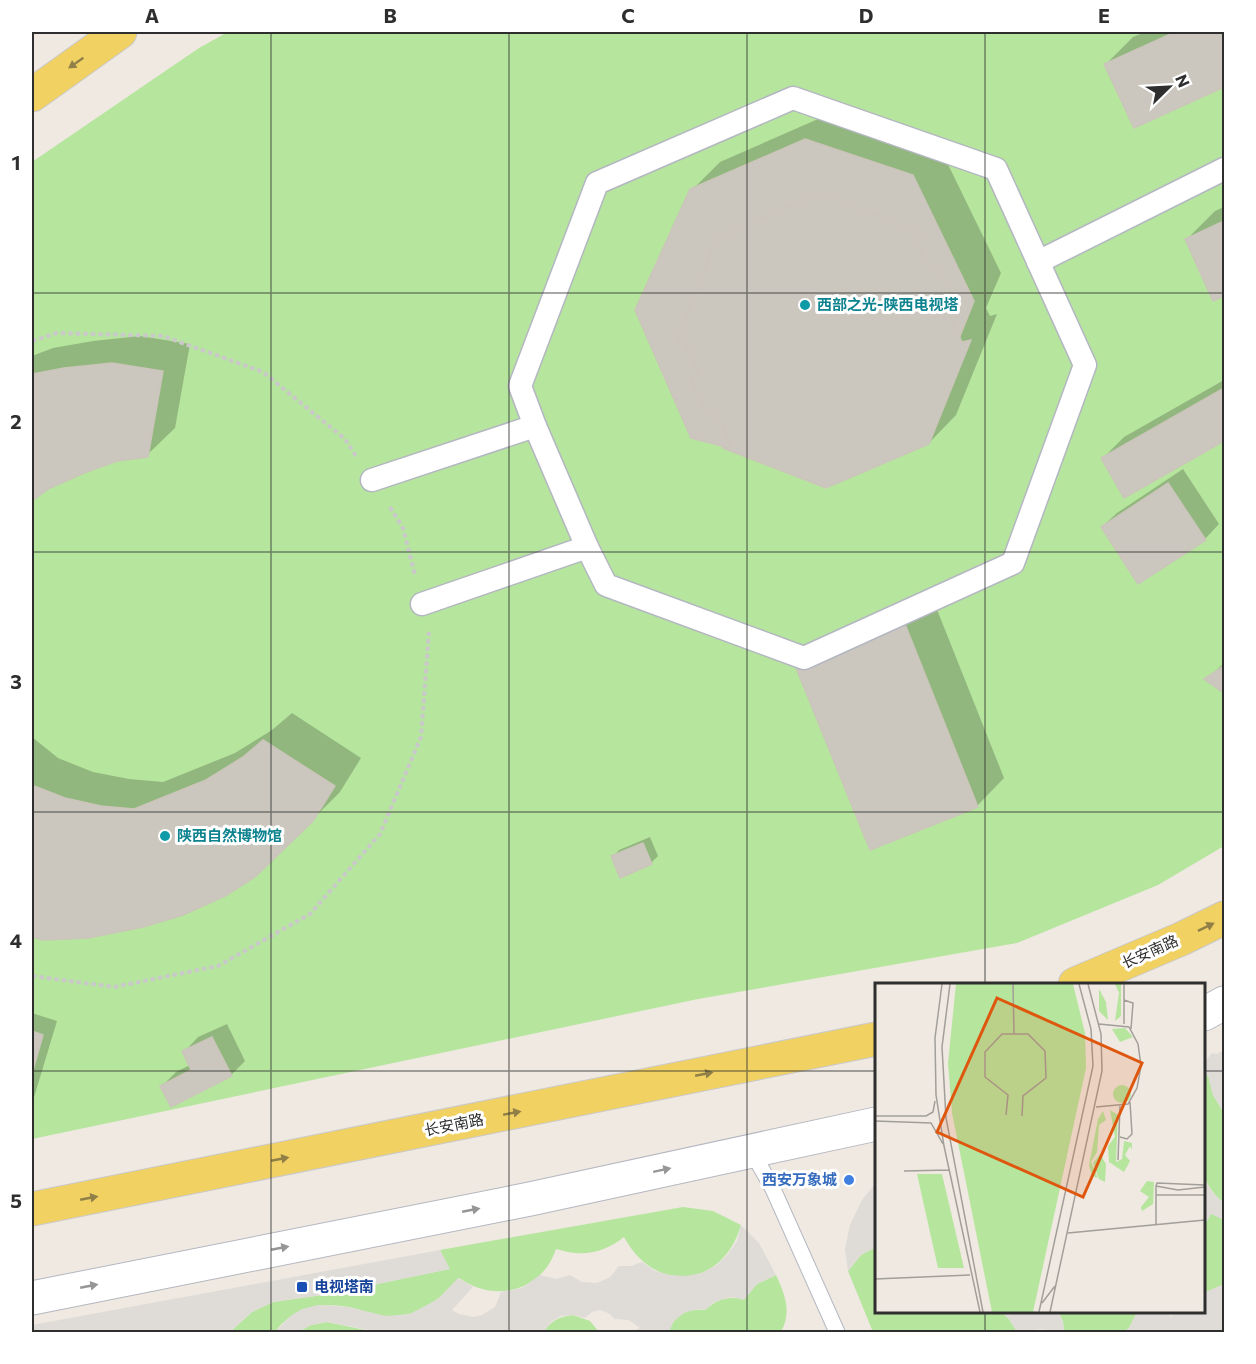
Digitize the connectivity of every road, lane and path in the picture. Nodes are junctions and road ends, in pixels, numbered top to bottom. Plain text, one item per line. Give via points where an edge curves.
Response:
1 (120, 32) edge
2 (32, 94) edge
3 (1224, 169) edge
4 (1038, 262) junction
5 (32, 341) edge
6 (535, 426) junction
7 (372, 480) junction
8 (587, 547) junction
9 (422, 604) junction
10 (1224, 918) edge
11 (32, 976) edge
12 (1077, 983) edge
13 (1224, 1003) edge
14 (1205, 1013) edge
15 (875, 1039) edge
16 (875, 1124) edge
17 (751, 1150) junction
18 (32, 1209) edge
19 (32, 1298) edge
20 (837, 1332) edge

1 -> 2 main road
3 - 4 street
4 - 6 street via 996,169 793,98 597,183 520,386
4 - 8 street via 1085,364 1012,563 804,658 606,585
5 - 7 path via 57,333 163,336 263,372 345,439
6 - 7 street
6 - 8 street
7 - 9 path via 403,528
8 - 9 street
9 - 11 path via 429,631 421,737 380,834 310,914 218,966 114,987
12 -> 10 main road, 长安南路
13 - 14 main road
18 -> 15 main road, 长安南路
16 - 17 main road
19 -> 17 main road via 530,1199
17 - 20 lane

